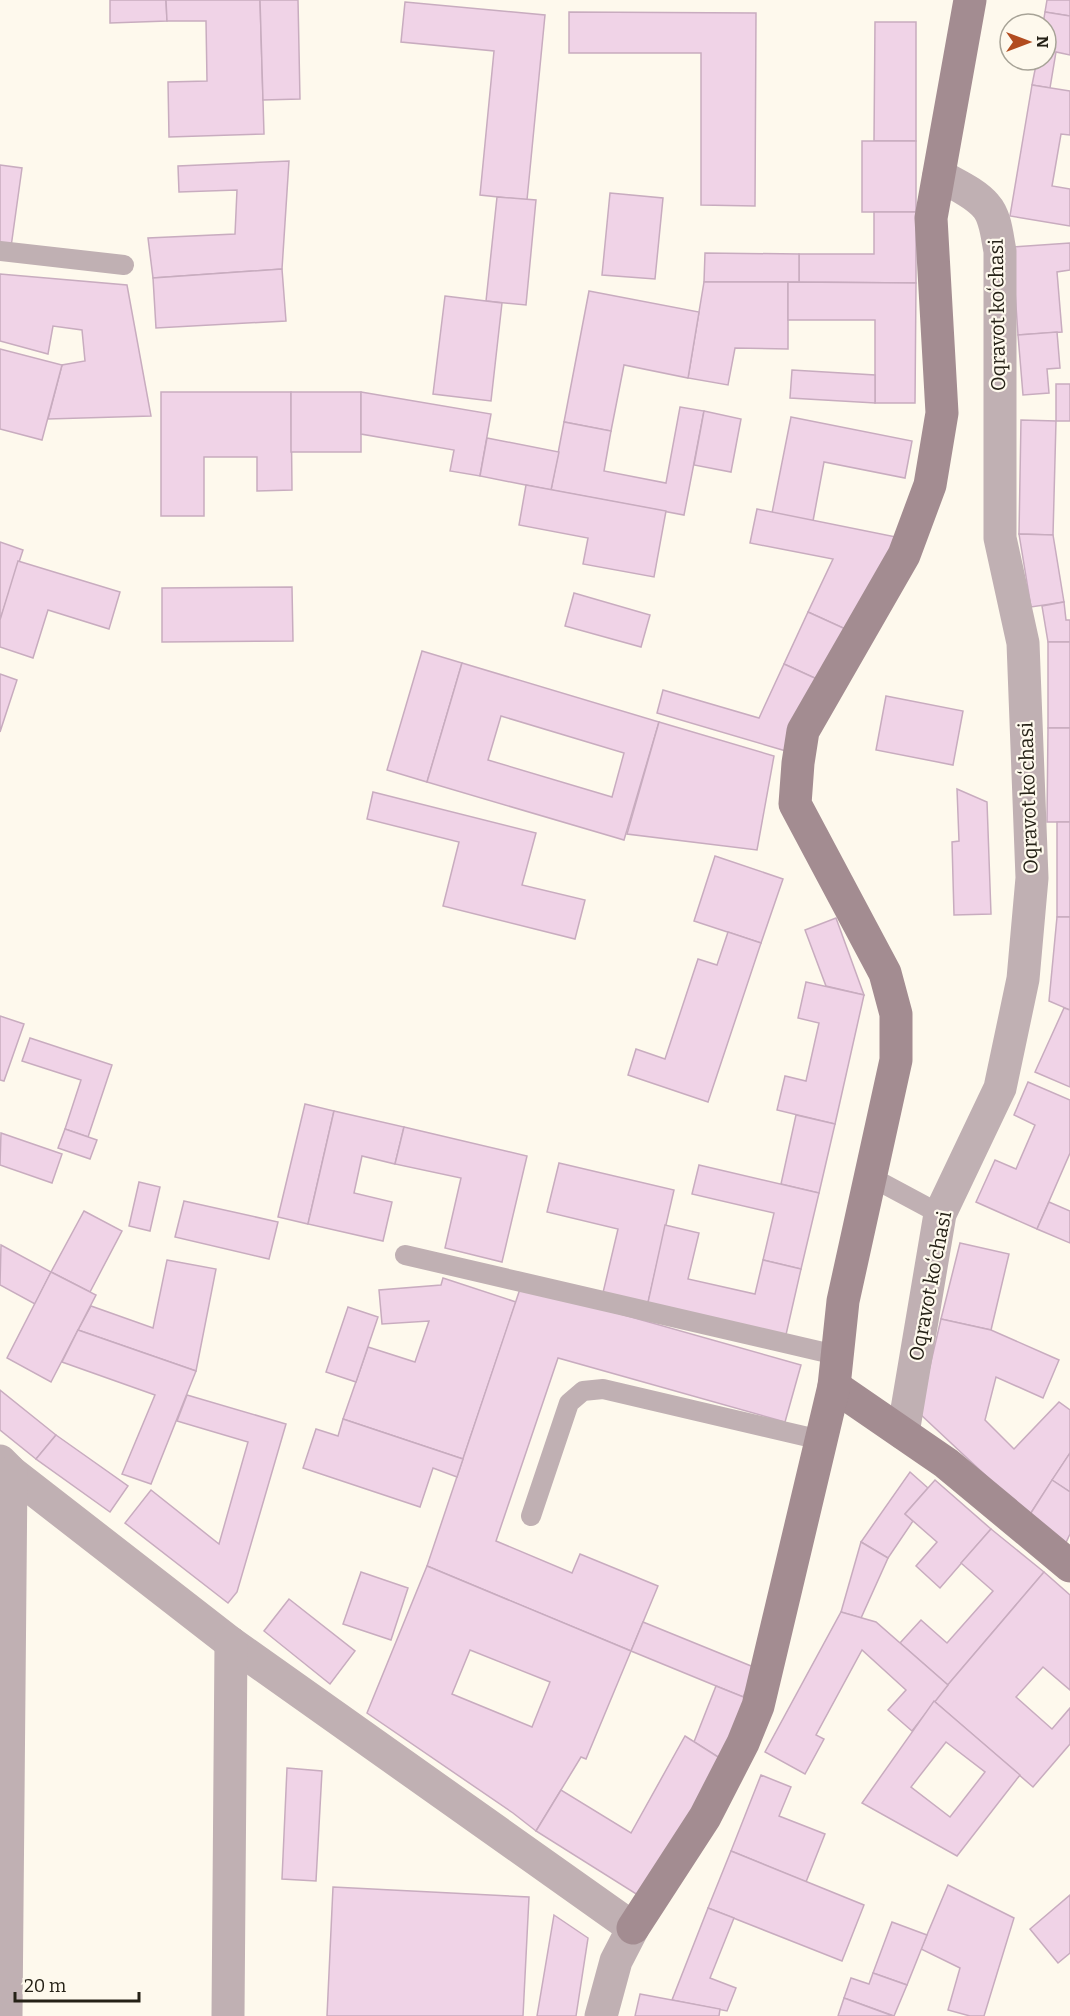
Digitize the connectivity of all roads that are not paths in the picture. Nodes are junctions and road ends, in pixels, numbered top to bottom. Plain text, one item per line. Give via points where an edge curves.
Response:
1 (970, 0) edge
2 (939, 175) junction
3 (0, 251) edge
4 (123, 265) dead end
5 (871, 1177) junction
6 (940, 1214) junction
7 (405, 1255) dead end
8 (835, 1371) junction
9 (903, 1433) junction
10 (821, 1440) junction
11 (6, 1466) edge
12 (531, 1516) dead end
13 (1070, 1566) edge
14 (231, 1643) junction
15 (633, 1928) junction
16 (6, 2016) edge
17 (228, 2016) edge
18 (601, 2016) edge

1 - 2 street
2 - 5 street via 931,218 942,413 930,484 904,555 803,731 797,773 795,804 885,973 896,1014 896,1060
2 - 6 street, Oqravot koʻchasi via 988,207 1000,251 1000,538 1023,643 1032,878 1023,979 1000,1088
3 - 4 lane
5 - 6 lane
5 - 8 street via 843,1301
6 - 9 street, Oqravot koʻchasi
7 - 8 lane
8 - 9 street
8 - 10 street
9 - 13 street via 946,1463
10 - 12 lane via 603,1389 583,1391 569,1403
10 - 15 street via 758,1706 705,1817
11 - 14 street
11 - 16 street
14 - 15 street
14 - 17 street
15 - 18 street via 616,1961

